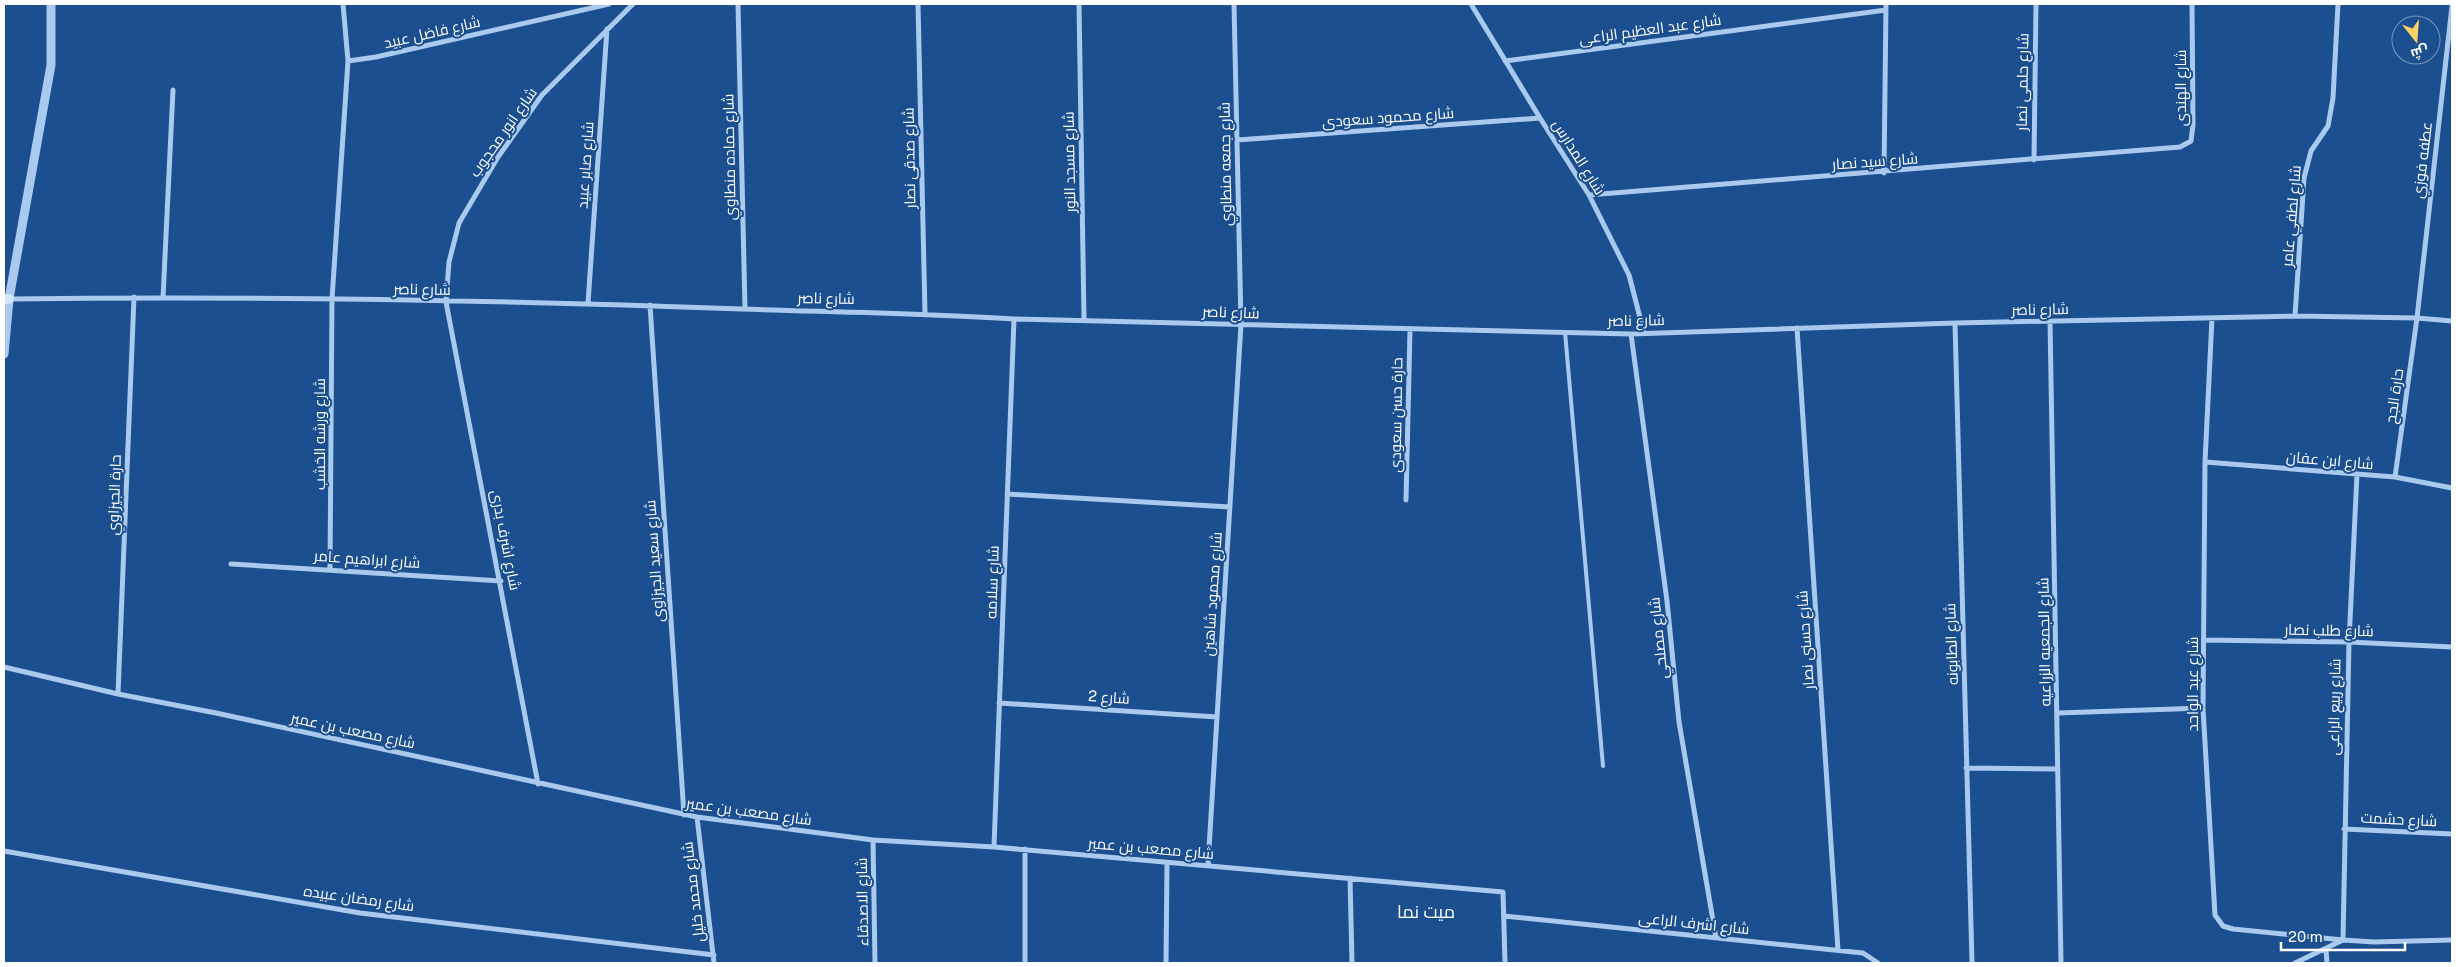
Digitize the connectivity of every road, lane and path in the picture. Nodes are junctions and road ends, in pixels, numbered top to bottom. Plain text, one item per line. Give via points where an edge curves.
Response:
1 (51, 4) edge
2 (343, 4) edge
3 (608, 4) edge
4 (632, 4) edge
5 (738, 4) edge
6 (918, 4) edge
7 (1079, 4) edge
8 (1234, 4) edge
9 (1471, 4) edge
10 (1886, 4) edge
11 (2036, 4) edge
12 (2192, 4) edge
13 (2338, 4) edge
14 (2452, 6) edge
15 (1886, 10) junction
16 (607, 29) junction
17 (348, 61) junction
18 (1505, 61) junction
19 (172, 90) dead end
20 (1540, 118) junction
21 (1237, 140) junction
22 (2162, 150) joint
23 (2034, 160) junction
24 (1884, 172) junction
25 (1589, 195) junction
26 (134, 298) junction
27 (163, 298) junction
28 (7, 299) edge
29 (332, 299) junction
30 (446, 302) junction
31 (588, 303) junction
32 (650, 305) junction
33 (745, 309) junction
34 (925, 313) junction
35 (2295, 316) junction
36 (2212, 318) junction
37 (2416, 318) junction
38 (1014, 319) junction
39 (1084, 320) junction
40 (2050, 321) junction
41 (2452, 321) edge
42 (1955, 323) junction
43 (1241, 324) junction
44 (1797, 328) junction
45 (1410, 330) junction
46 (1565, 332) junction
47 (1644, 333) junction
48 (1631, 334) junction
49 (4, 354) edge
50 (2206, 462) junction
51 (2357, 474) junction
52 (2395, 477) junction
53 (2452, 488) edge
54 (1007, 494) junction
55 (1406, 500) dead end
56 (1230, 507) junction
57 (231, 564) dead end
58 (330, 568) junction
59 (501, 581) junction
60 (2205, 640) junction
61 (2348, 642) junction
62 (2452, 647) edge
63 (4, 667) edge
64 (118, 694) junction
65 (1000, 703) junction
66 (2203, 708) junction
67 (2058, 713) junction
68 (1216, 717) junction
69 (1603, 766) dead end
70 (1966, 768) junction
71 (2058, 769) junction
72 (538, 784) junction
73 (684, 815) junction
74 (697, 818) junction
75 (2344, 829) junction
76 (2452, 834) edge
77 (874, 840) junction
78 (994, 846) junction
79 (1025, 849) junction
80 (4, 851) edge
81 (1167, 862) junction
82 (1208, 865) junction
83 (1350, 878) junction
84 (1504, 916) junction
85 (1716, 938) junction
86 (2343, 940) junction
87 (2452, 940) edge
88 (1838, 950) junction
89 (2326, 950) junction
90 (714, 955) junction
91 (714, 963) edge
92 (875, 963) edge
93 (1026, 963) edge
94 (1166, 963) edge
95 (1352, 963) edge
96 (1505, 963) edge
97 (1878, 963) edge
98 (1972, 963) edge
99 (2061, 963) edge
100 (2295, 963) edge
101 (2327, 963) edge

1 - 28 street via 51,65
2 - 17 street
3 - 17 street, شارع فاضل عبيد
4 - 16 street, شارع انور محجوب
5 - 33 street, شارع حماده منطاوي
6 - 34 street, شارع صدقى نصار
7 - 39 street, شارع مسجد النور
8 - 21 street, شارع جمعه منطاوي
9 - 18 street, شارع المدارس
10 - 15 street
11 - 23 street, شارع حلمى نصار
12 - 22 street, شارع الهندى via 2191,141
13 - 35 street, شارع لطفي عامر via 2333,98 2328,126 2311,151 2304,178
14 - 37 street, عطفه فوزي
15 - 18 street, شارع عبد العظيم الراعى
15 - 24 street
16 - 30 street, شارع انور محجوب via 542,94 498,157 464,214 449,262
16 - 31 street, شارع صابر عبيد
17 - 29 street
18 - 20 street, شارع المدارس
19 - 27 street
20 - 21 street, شارع محمود سعودى
20 - 25 street, شارع المدارس
21 - 43 street, شارع جمعه منطاوي
22 - 23 street, شارع سيد نصار
23 - 24 street, شارع سيد نصار
24 - 25 street, شارع سيد نصار
25 - 47 street, شارع المدارس via 1629,275
26 - 27 street, شارع ناصر
26 - 28 street, شارع ناصر
26 - 64 street, حارة الجيزاوي
27 - 29 street, شارع ناصر
28 - 49 street
29 - 30 street, شارع ناصر
29 - 58 street, شارع ورشه الخشب
30 - 31 street, شارع ناصر
30 - 59 street, شارع اشرف بدرى
31 - 32 street, شارع ناصر
32 - 33 street, شارع ناصر
32 - 73 street, شارع سعيد الجيزاوى
33 - 34 street, شارع ناصر
34 - 38 street, شارع ناصر
35 - 36 street, شارع ناصر
35 - 37 street, شارع ناصر
36 - 40 street, شارع ناصر
36 - 50 street, شارع عبد الواحد
37 - 41 street, شارع ناصر
37 - 52 street, حارة الجح
38 - 39 street, شارع ناصر
38 - 54 street, شارع سلامه
39 - 43 street, شارع ناصر
40 - 42 street, شارع ناصر
40 - 67 street, شارع الجمعيه الزراعيه
42 - 44 street, شارع ناصر
42 - 70 street, شارع الطابونه
43 - 45 street, شارع ناصر
43 - 56 street, شارع محمود شاهين
44 - 47 street, شارع ناصر
44 - 88 street, شارع حسنى نصار
45 - 46 street, شارع ناصر
45 - 55 street, حارة حسن سعودى
46 - 48 street, شارع ناصر
46 - 69 lane
47 - 48 street, شارع ناصر
48 - 85 street, شارع مصلحي via 1667,601 1679,722
50 - 51 street, شارع ابن عفان
50 - 60 street, شارع عبد الواحد
51 - 52 street, شارع ابن عفان
51 - 61 street, شارع ربيع الراعى
52 - 53 street, شارع ابن عفان
54 - 56 street
54 - 65 street, شارع سلامه
56 - 68 street, شارع محمود شاهين
57 - 58 street, شارع ابراهيم عامر
58 - 59 street, شارع ابراهيم عامر
59 - 72 street, شارع اشرف بدرى
60 - 61 street, شارع طلب نصار
60 - 66 street, شارع عبد الواحد
61 - 62 street, شارع طلب نصار
61 - 75 street, شارع ربيع الراعى
63 - 64 street, شارع مصعب بن عمير
64 - 72 street, شارع مصعب بن عمير
65 - 68 street, شارع 2
65 - 78 street, شارع سلامه
66 - 67 street
66 - 86 street, شارع عبد الواحد via 2216,919 2233,929
67 - 71 street, شارع الجمعيه الزراعيه
68 - 82 street, شارع محمود شاهين
70 - 71 street
70 - 98 street, شارع الطابونه
71 - 99 street, شارع الجمعيه الزراعيه
72 - 73 street, شارع مصعب بن عمير
73 - 74 street, شارع مصعب بن عمير
74 - 77 street, شارع مصعب بن عمير
74 - 90 street, شارع محمد خليل
75 - 76 street, شارع حشمت
75 - 86 street, شارع ربيع الراعى
77 - 78 street, شارع مصعب بن عمير
77 - 92 street, شارع الاصدقاء
78 - 79 street, شارع مصعب بن عمير
79 - 81 street, شارع مصعب بن عمير
79 - 93 street
80 - 90 street, شارع رمضان عبيده via 360,913
81 - 82 street, شارع مصعب بن عمير
81 - 94 street
82 - 83 street, شارع مصعب بن عمير
83 - 84 street, شارع مصعب بن عمير via 1503,892
83 - 95 street
84 - 85 street, شارع اشرف الراعى
84 - 96 street
85 - 88 street, شارع اشرف الراعى
86 - 87 street
86 - 89 street
88 - 97 street, شارع اشرف الراعى via 1863,953
89 - 100 street
89 - 101 street
90 - 91 street, شارع محمد خليل

